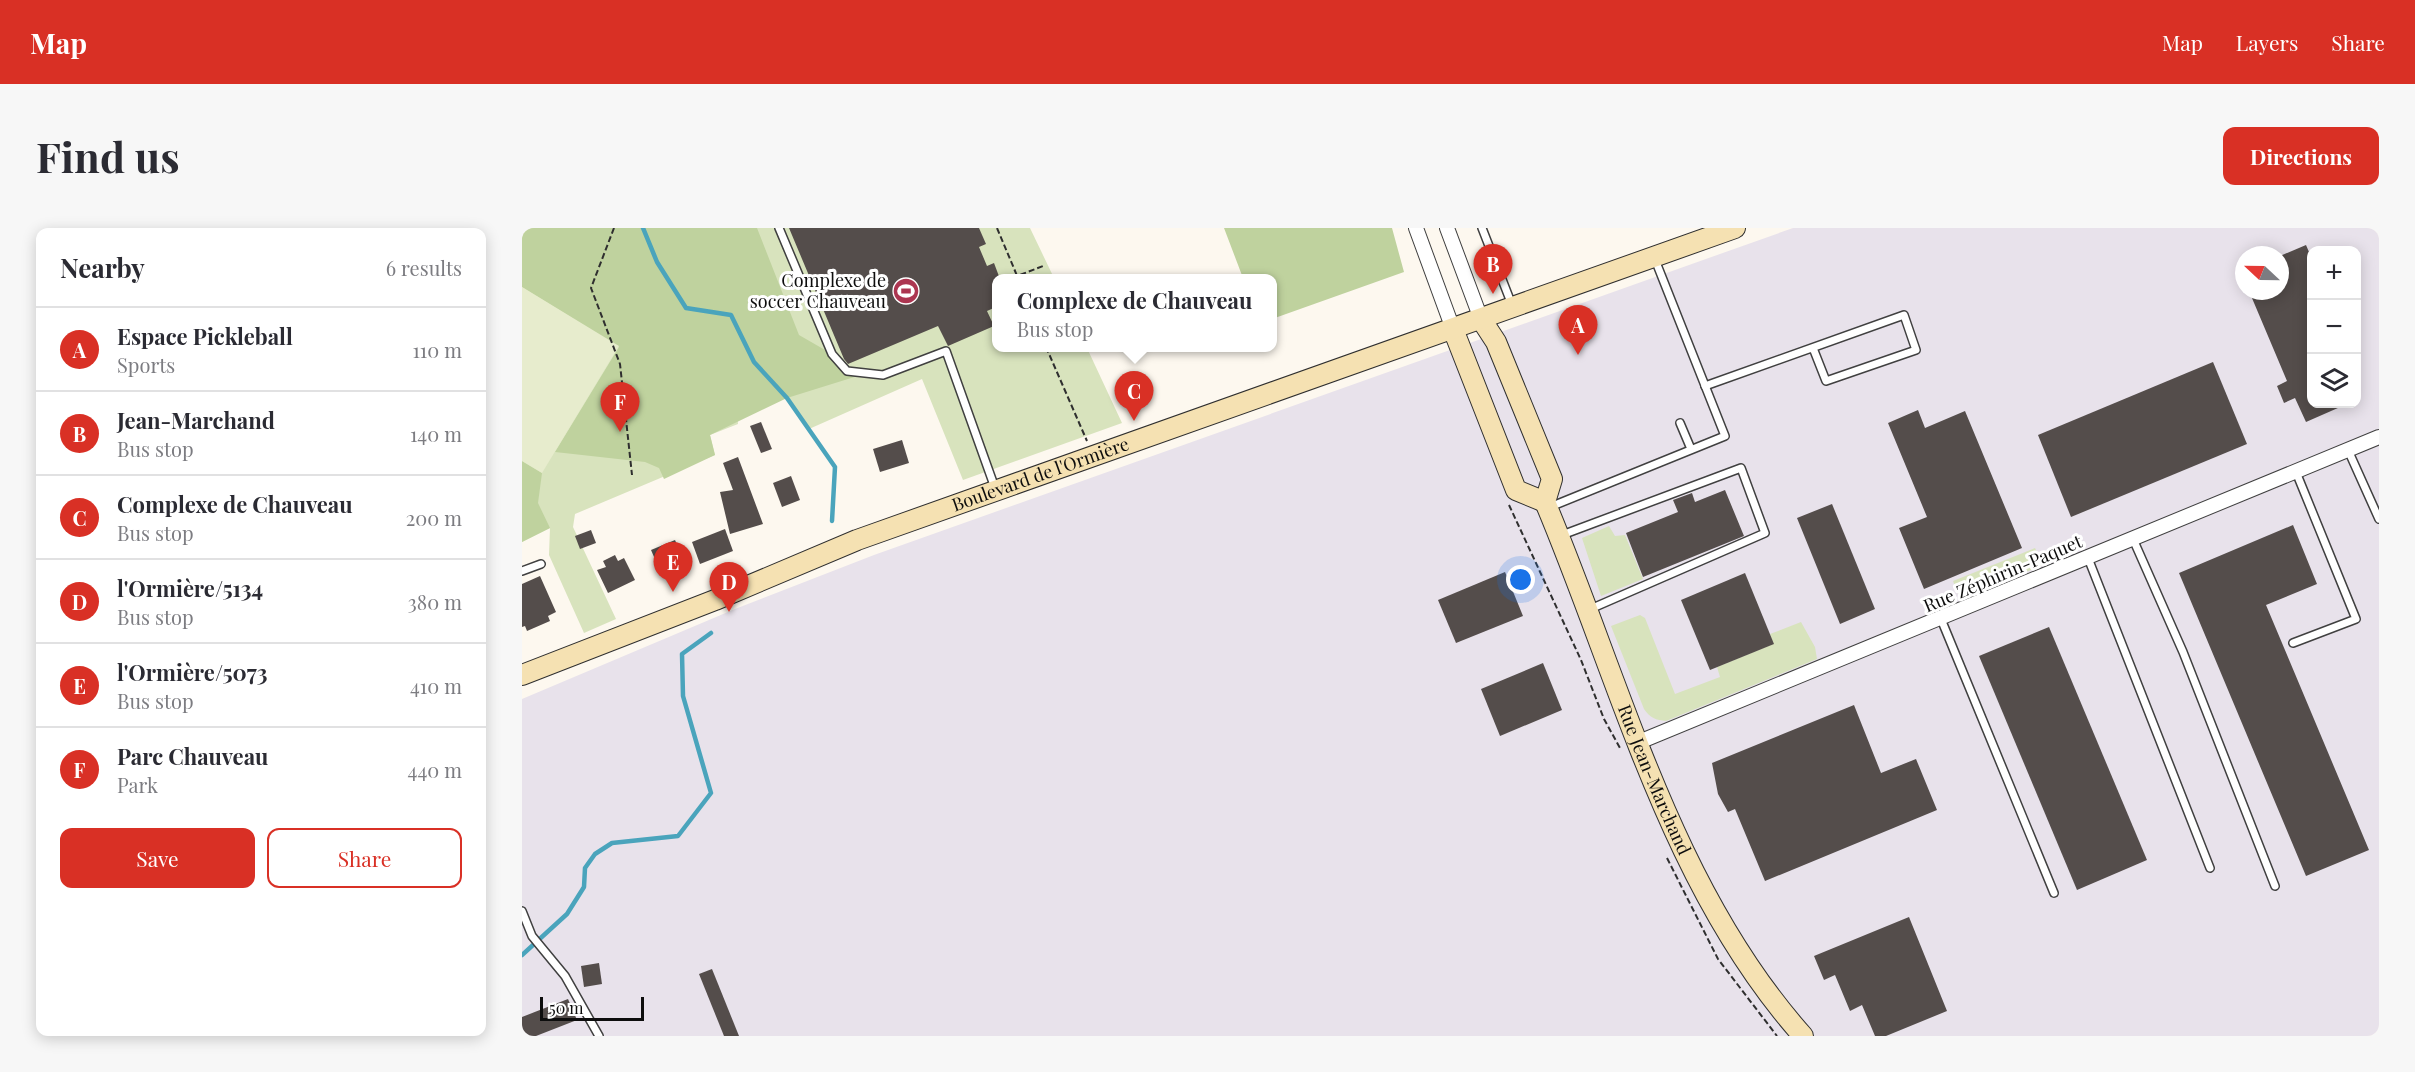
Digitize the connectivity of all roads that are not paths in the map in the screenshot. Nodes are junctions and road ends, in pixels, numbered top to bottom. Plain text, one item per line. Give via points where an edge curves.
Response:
1 (779, 228) edge
2 (1416, 228) edge
3 (1447, 228) edge
4 (1482, 228) edge
5 (1735, 228) edge
6 (1709, 232) edge
7 (1653, 257) junction
8 (1513, 308) junction
9 (1481, 319) junction
10 (1453, 329) junction
11 (1813, 348) junction
12 (1705, 386) junction
13 (1680, 423) dead end
14 (2379, 437) edge
15 (1691, 450) junction
16 (2348, 450) junction
17 (2296, 472) junction
18 (996, 491) junction
19 (1546, 505) junction
20 (2379, 519) edge
21 (1559, 536) junction
22 (2133, 539) junction
23 (2088, 558) junction
24 (541, 564) dead end
25 (522, 571) edge
26 (1588, 610) junction
27 (1941, 619) junction
28 (2293, 643) dead end
29 (522, 675) edge
30 (1632, 749) junction
31 (2210, 868) dead end
32 (2275, 886) dead end
33 (2054, 893) dead end
34 (522, 911) edge
35 (599, 1036) edge
36 (1803, 1036) edge

1 - 18 lane via 832,354 847,371 883,375 946,351
2 - 10 street
3 - 9 street
4 - 8 lane
5 - 6 main road, Boulevard de l'Ormière
6 - 7 main road, Boulevard de l'Ormière
7 - 8 main road, Boulevard de l'Ormière
7 - 12 lane
8 - 9 main road, Boulevard de l'Ormière
9 - 10 main road, Boulevard de l'Ormière
9 - 19 main road via 1496,342 1552,479
10 - 18 main road, Boulevard de l'Ormière
10 - 19 main road via 1516,490
11 - 11 lane via 1904,315 1916,350 1826,381
11 - 12 lane
12 - 15 lane via 1725,436
13 - 15 lane
14 - 16 street, Rue Zéphirin-Paquet
15 - 19 lane
16 - 17 street, Rue Zéphirin-Paquet
16 - 20 lane
17 - 22 street, Rue Zéphirin-Paquet
17 - 28 lane via 2356,619
18 - 29 main road, Boulevard de l'Ormière via 857,540
19 - 21 main road, Rue Jean-Marchand
21 - 26 main road, Rue Jean-Marchand
21 - 26 lane via 1741,468 1765,533
22 - 23 street, Rue Zéphirin-Paquet
22 - 32 lane via 2183,652
23 - 27 street, Rue Zéphirin-Paquet
23 - 31 lane
24 - 25 lane
26 - 30 main road, Rue Jean-Marchand
27 - 30 street, Rue Zéphirin-Paquet
27 - 33 lane
30 - 36 main road, Rue Jean-Marchand via 1713,910 1771,997
34 - 35 lane via 532,936 565,976

